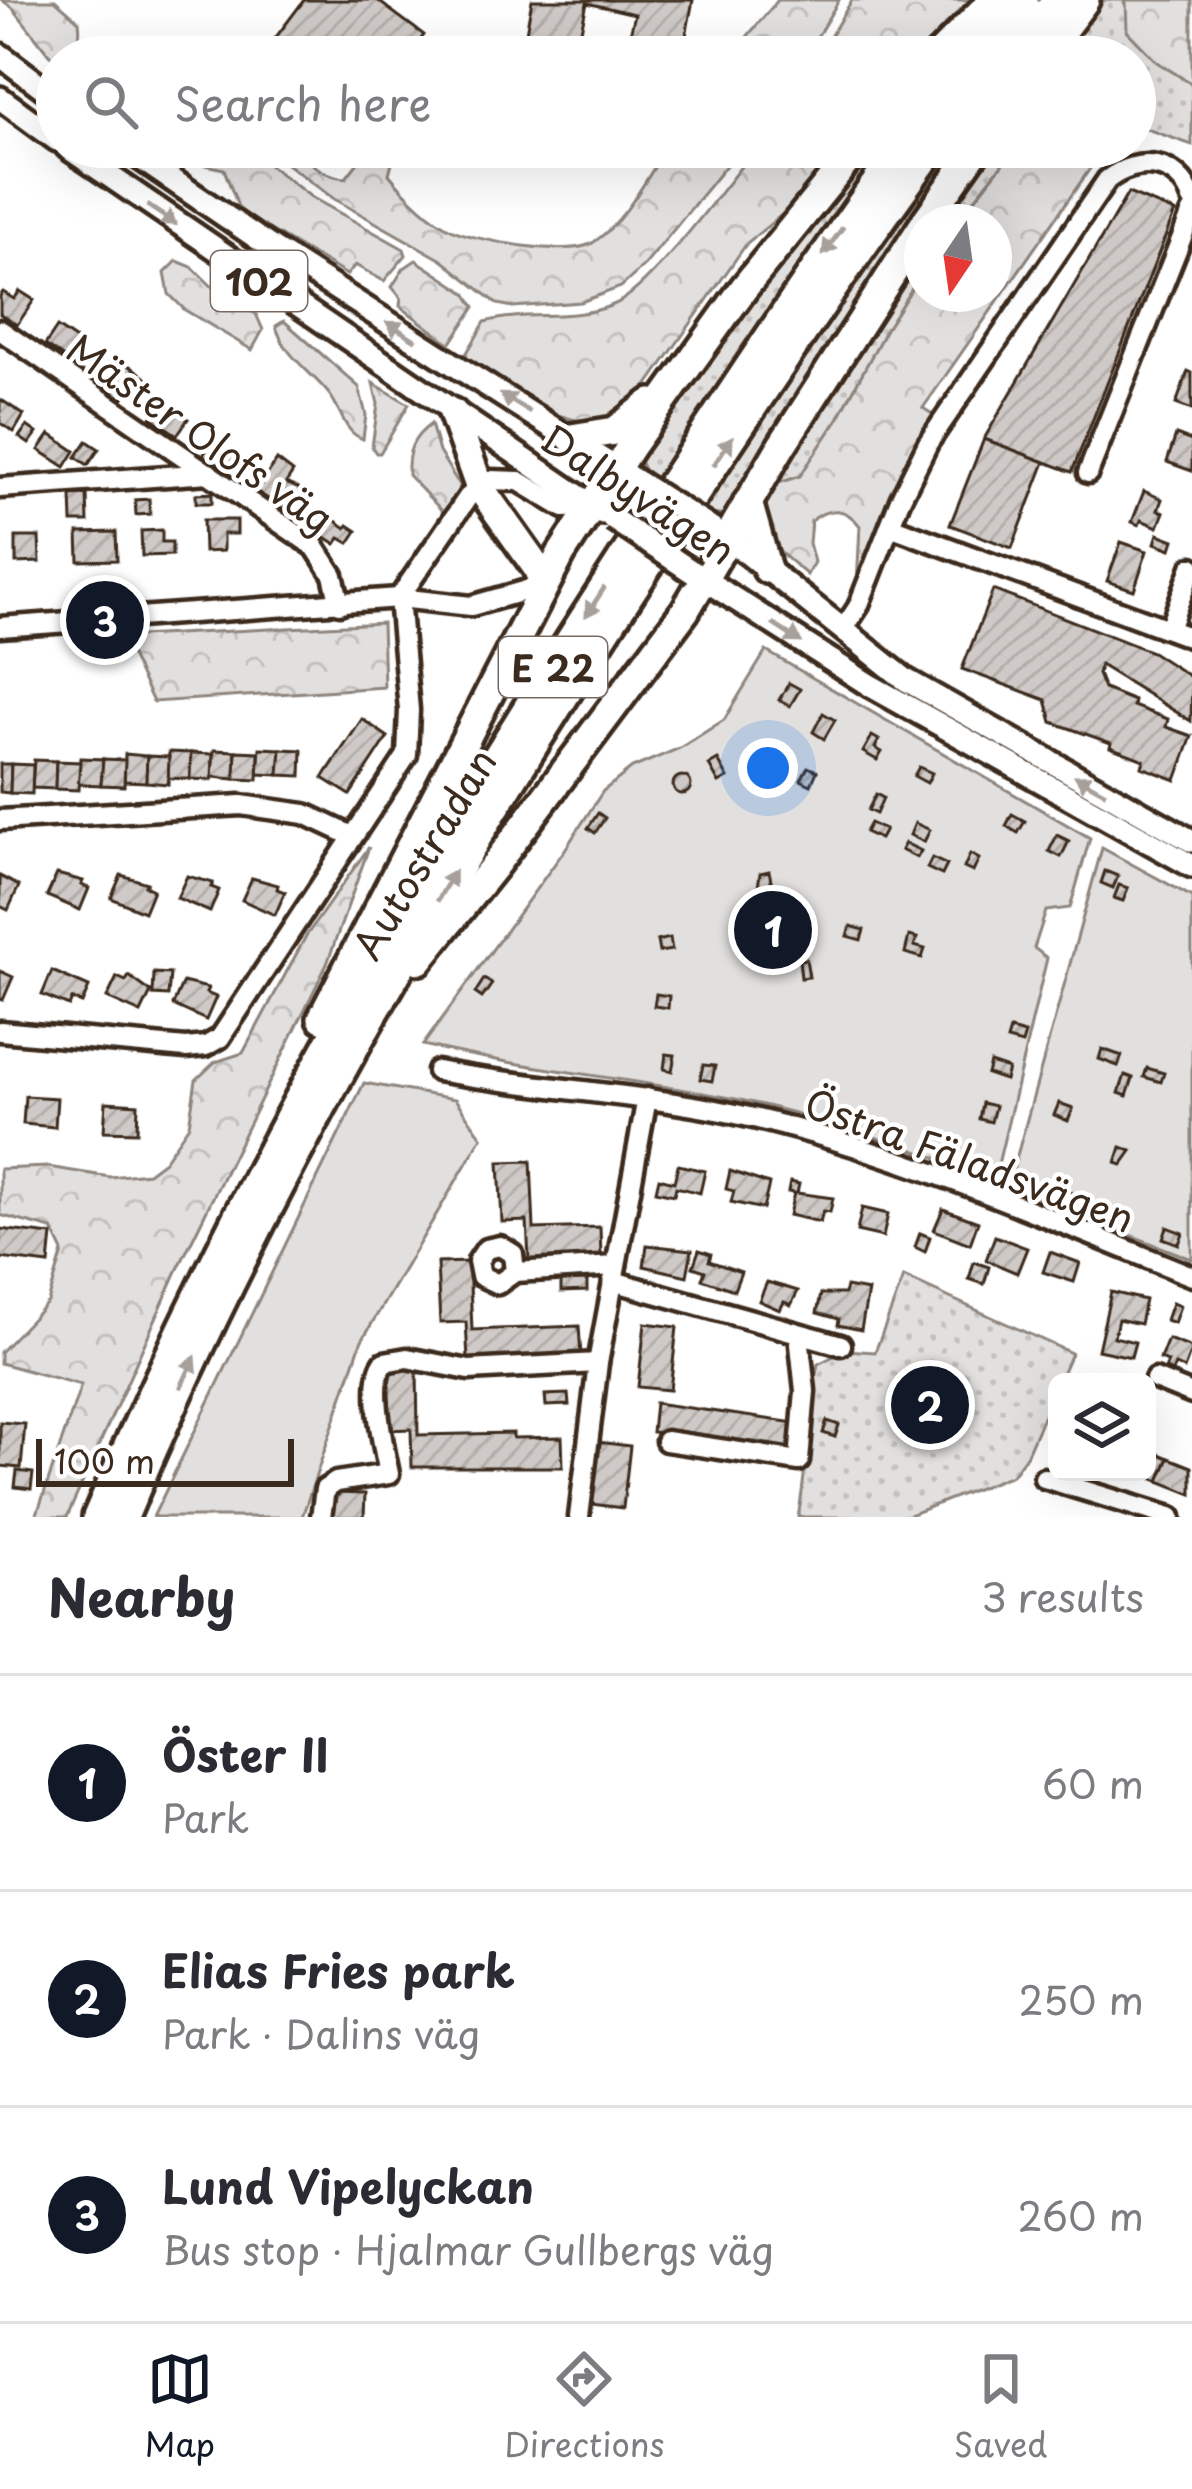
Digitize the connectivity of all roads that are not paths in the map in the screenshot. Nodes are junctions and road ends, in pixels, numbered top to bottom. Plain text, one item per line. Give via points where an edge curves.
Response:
1 (993, 0) edge
2 (1024, 0) edge
3 (1058, 0) edge
4 (1085, 0) edge
5 (958, 36) edge
6 (992, 36) edge
7 (1026, 36) edge
8 (1058, 36) edge
9 (0, 55) edge
10 (36, 82) edge
11 (0, 98) edge
12 (36, 125) edge
13 (1156, 166) edge
14 (97, 168) edge
15 (155, 168) edge
16 (841, 168) edge
17 (887, 168) edge
18 (918, 168) edge
19 (963, 168) edge
20 (1126, 168) edge
21 (1192, 199) edge
22 (938, 204) edge
23 (1192, 212) edge
24 (904, 256) edge
25 (0, 330) edge
26 (681, 376) junction
27 (453, 413) junction
28 (571, 438) junction
29 (209, 473) junction
30 (1088, 473) dead end
31 (628, 475) junction
32 (479, 486) junction
33 (0, 488) edge
34 (748, 502) junction
35 (603, 513) junction
36 (890, 526) junction
37 (715, 531) junction
38 (1192, 567) edge
39 (767, 569) junction
40 (699, 576) junction
41 (544, 585) junction
42 (399, 598) junction
43 (340, 604) junction
44 (0, 627) edge
45 (1169, 629) junction
46 (843, 630) junction
47 (1192, 638) edge
48 (0, 820) edge
49 (352, 836) junction
50 (1192, 841) edge
51 (1192, 866) edge
52 (366, 1023) junction
53 (0, 1030) edge
54 (437, 1070) dead end
55 (647, 1099) junction
56 (238, 1209) junction
57 (515, 1272) dead end
58 (614, 1273) junction
59 (1192, 1276) edge
60 (799, 1335) junction
61 (841, 1345) dead end
62 (598, 1363) junction
63 (1156, 1379) edge
64 (1192, 1394) edge
65 (666, 1442) dead end
66 (1044, 1478) dead end
67 (97, 1517) edge
68 (124, 1517) edge
69 (322, 1517) edge
70 (579, 1517) edge
71 (1171, 1517) edge

1 - 5 highway
2 - 6 highway
3 - 7 highway
4 - 8 highway
9 - 10 main road
11 - 12 main road
13 - 21 street via 1181,179
14 -> 27 main road, Dalbyvägen / 102
28 -> 15 main road, Dalbyvägen / 102
16 - 26 highway
17 -> 56 highway, Autostradan / E 22 via 816,264 448,833
52 -> 18 highway, Autostradan / E 22 via 618,613
19 - 22 highway
20 - 36 street via 1107,179 928,443
23 - 30 street
24 - 34 highway
25 - 29 street, Mäster Olofs väg
26 - 28 highway via 624,425
26 - 31 highway
27 - 32 highway
27 - 35 main road, Dalbyvägen / 102
28 - 31 main road, Dalbyvägen / 102
29 - 33 street
29 - 43 street, Mäster Olofs väg via 315,547
31 - 35 highway
31 - 37 main road, Dalbyvägen / 102, bridge
32 - 35 street via 509,479 564,508
32 - 41 highway
32 - 42 street
34 - 37 highway
34 - 39 highway
35 - 40 main road, Dalbyvägen / 102, bridge
35 - 41 highway
36 - 45 street
36 - 46 street
37 - 39 main road, Dalbyvägen
37 - 40 highway
38 - 45 street
39 - 46 main road, Dalbyvägen
40 -> 51 main road, Dalbyvägen via 872,686
40 - 52 highway via 685,611
41 - 42 street via 483,605
41 - 56 highway via 336,988
42 - 43 street
42 - 49 street via 410,745
43 - 44 street
45 - 47 street
50 -> 46 main road, Dalbyvägen via 906,680
48 - 49 street via 241,805 305,814
49 - 53 street via 227,1031 206,1046
68 -> 52 highway, Autostradan / E 22 via 206,1334
54 - 55 street, Östra Fäladsvägen
55 - 58 street
55 - 59 street, Östra Fäladsvägen via 874,1151
56 - 67 highway, Autostradan / E 22
57 - 58 street
58 - 60 street
58 - 62 street
60 - 61 street
60 - 65 street via 799,1460
62 - 69 street via 469,1370 407,1358 384,1362 378,1395 389,1474 325,1489
62 - 70 street
63 - 64 street
66 - 71 street

